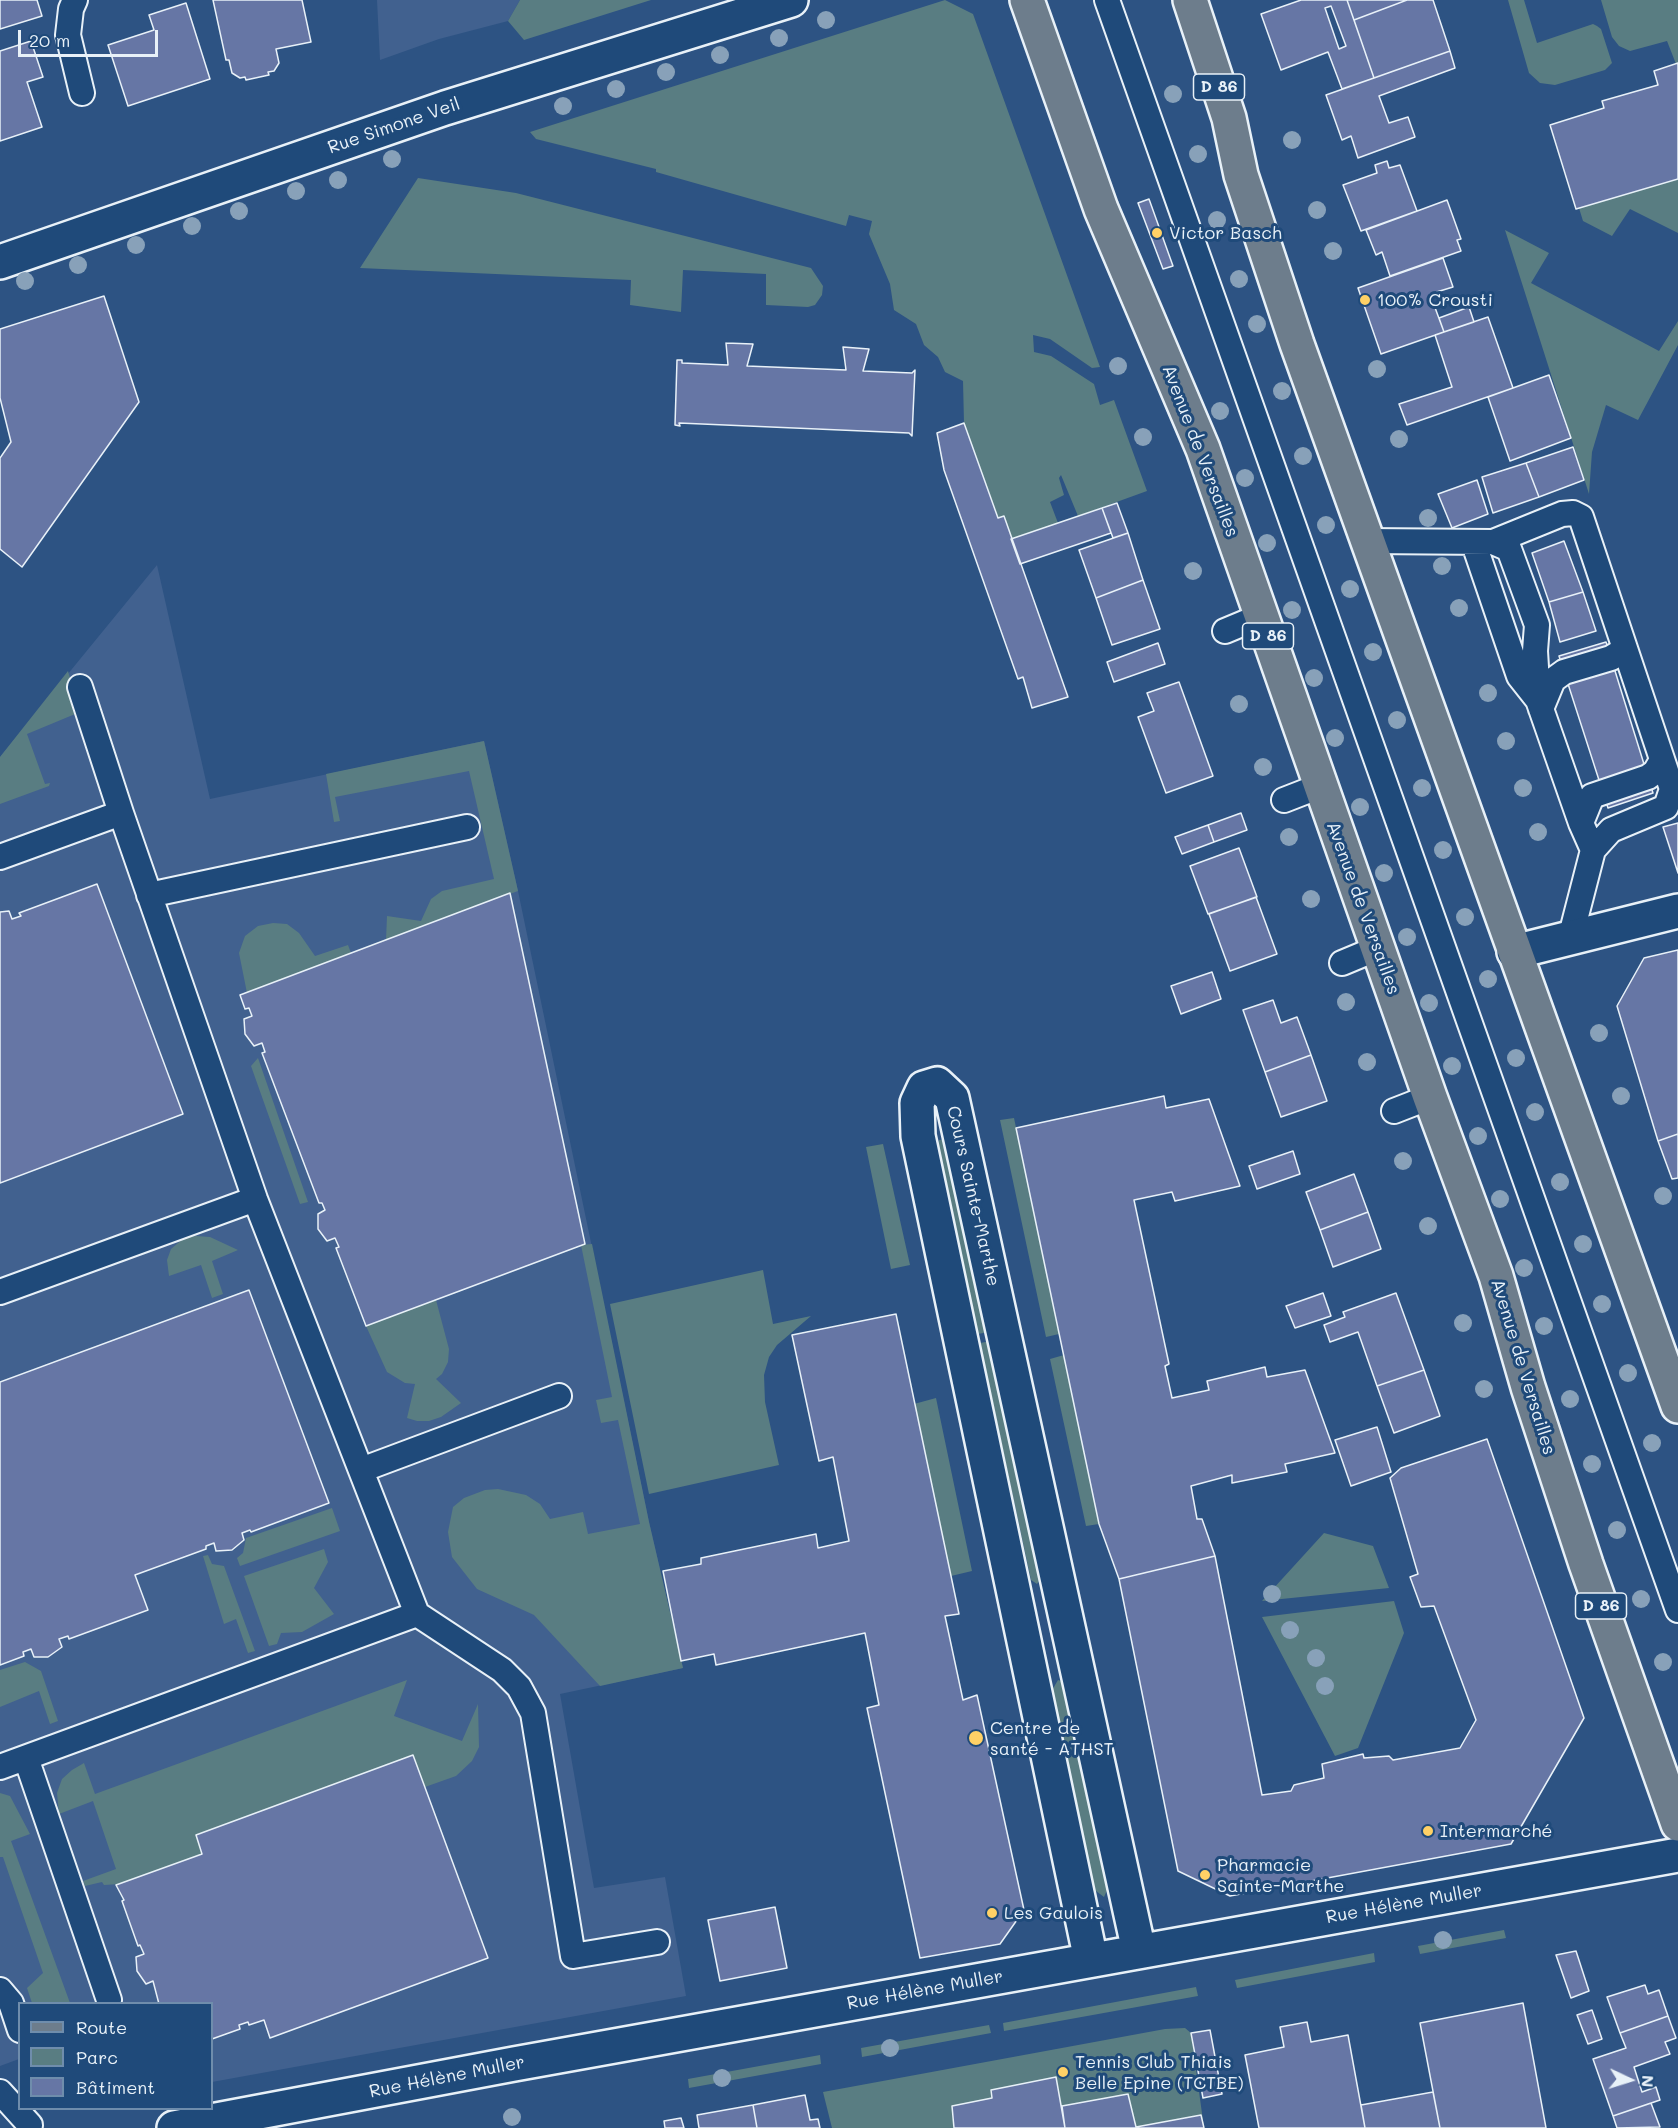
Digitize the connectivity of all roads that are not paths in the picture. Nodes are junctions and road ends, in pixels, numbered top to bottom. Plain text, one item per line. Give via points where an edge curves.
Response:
1 (75, 0) edge
2 (791, 0) edge
3 (1028, 0) edge
4 (1107, 0) edge
5 (1190, 0) edge
6 (82, 93) dead end
7 (0, 262) edge
8 (1366, 541) junction
9 (1484, 543) junction
10 (1261, 616) junction
11 (1225, 631) dead end
12 (1624, 650) junction
13 (80, 687) dead end
14 (1540, 705) junction
15 (1662, 760) junction
16 (1320, 786) junction
17 (1284, 800) dead end
18 (121, 813) junction
19 (1581, 824) junction
20 (467, 827) dead end
21 (1593, 850) junction
22 (0, 857) edge
23 (149, 895) junction
24 (1678, 911) edge
25 (1570, 939) junction
26 (1378, 948) junction
27 (1515, 952) junction
28 (1342, 963) dead end
29 (1430, 1097) junction
30 (1394, 1111) dead end
31 (255, 1199) junction
32 (0, 1292) edge
33 (559, 1396) dead end
34 (1678, 1406) edge
35 (361, 1470) junction
36 (1678, 1610) edge
37 (417, 1614) junction
38 (26, 1758) junction
39 (0, 1767) edge
40 (1678, 1824) edge
41 (1678, 1855) edge
42 (657, 1942) dead end
43 (1139, 1951) junction
44 (1091, 1960) junction
45 (0, 1990) edge
46 (109, 2000) dead end
47 (18, 2024) edge
48 (0, 2092) edge
49 (18, 2109) edge
50 (174, 2128) edge

1 - 6 lane via 68,35
2 - 7 street, Rue Simone Veil via 445,108
3 - 10 main road, Avenue de Versailles / D 86 via 1101,209 1203,449
4 - 36 lane
5 - 8 main road, D 86 via 1229,117 1241,176
8 - 9 lane
8 - 27 main road, D 86
9 - 12 lane via 1562,514 1581,517
9 - 14 lane via 1519,676
9 - 14 lane via 1509,549 1537,625
10 - 11 lane
10 - 16 main road, Avenue de Versailles / D 86
12 - 14 lane via 1611,658 1564,672 1553,680
12 - 15 lane
13 - 18 lane
14 - 19 lane
15 - 19 lane via 1647,777 1592,796
15 - 21 lane via 1672,789 1666,807 1611,830
16 - 17 lane
16 - 26 main road, Avenue de Versailles / D 86
18 - 22 lane
18 - 23 lane
19 - 21 lane
20 - 23 lane
21 - 25 lane
23 - 31 lane
24 - 25 street
25 - 27 street
26 - 28 lane
26 - 29 main road, Avenue de Versailles / D 86
27 - 34 main road, D 86
29 - 30 lane
29 - 40 main road, Avenue de Versailles / D 86 via 1496,1276 1582,1553
31 - 32 lane
31 - 35 lane
33 - 35 lane
35 - 37 lane
37 - 38 lane
37 - 42 lane via 501,1670 519,1687 533,1713 573,1956
38 - 39 lane
38 - 46 lane
41 - 43 street, Rue Hélène Muller
43 - 44 street, Rue Hélène Muller
43 - 44 street, Cours Sainte-Marthe via 952,1098 937,1084 924,1088 917,1103 918,1136
44 - 50 street, Rue Hélène Muller
45 - 47 lane via 11,2003
48 - 49 lane

